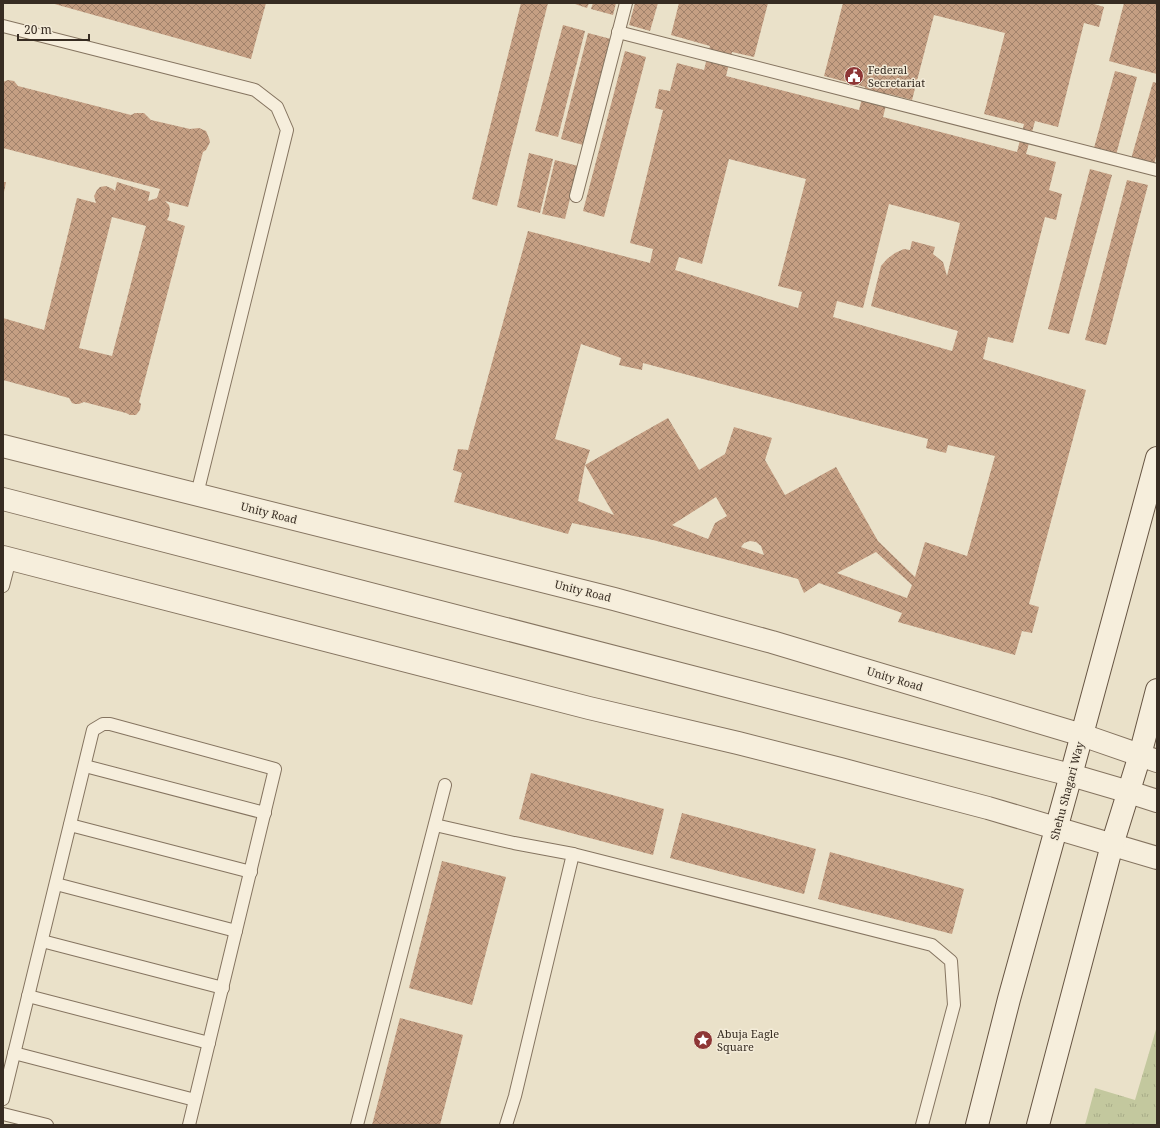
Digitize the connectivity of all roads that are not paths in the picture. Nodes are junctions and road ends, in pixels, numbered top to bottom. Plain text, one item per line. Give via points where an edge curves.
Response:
1 (626, 3) edge
2 (3, 26) edge
3 (618, 32) junction
4 (1157, 170) edge
5 (576, 196) dead end
6 (3, 446) edge
7 (1157, 458) edge
8 (197, 494) junction
9 (3, 499) edge
10 (7, 558) edge
11 (3, 586) edge
12 (1157, 690) edge
13 (1082, 735) junction
14 (1148, 758) edge
15 (85, 766) junction
16 (1071, 776) junction
17 (445, 785) dead end
18 (1129, 792) junction
19 (1157, 801) edge
20 (266, 813) junction
21 (70, 825) junction
22 (435, 825) junction
23 (1057, 828) junction
24 (1112, 845) junction
25 (573, 854) junction
26 (1157, 858) edge
27 (251, 872) junction
28 (56, 884) junction
29 (236, 931) junction
30 (42, 941) junction
31 (223, 988) junction
32 (28, 996) junction
33 (209, 1043) junction
34 (14, 1053) junction
35 (3, 1099) edge
36 (195, 1100) junction
37 (3, 1114) edge
38 (47, 1125) edge
39 (190, 1125) edge
40 (357, 1125) edge
41 (506, 1125) edge
42 (922, 1125) edge
43 (977, 1125) edge
44 (1038, 1125) edge

1 - 3 lane
2 - 8 lane via 255,90 277,107 287,130
3 - 4 lane
3 - 5 lane
6 - 8 street, Unity Road
7 - 13 street, Shehu Shagari Way
8 - 13 street, Unity Road via 629,603 772,642
9 - 16 street
10 - 11 lane
10 - 23 street via 589,708 840,769
12 - 14 street
13 - 14 street, Unity Road
13 - 16 street, Shehu Shagari Way
14 - 18 street
15 - 20 lane
15 - 20 lane via 94,730 103,724 110,724 276,769
15 - 21 lane
16 - 18 street
16 - 23 street, Shehu Shagari Way
17 - 22 lane
18 - 19 street
18 - 24 street
20 - 27 lane
21 - 27 lane
21 - 28 lane
22 - 25 lane
22 - 40 lane
23 - 24 street
23 - 43 street, Shehu Shagari Way
24 - 26 street
24 - 44 street
25 - 41 lane
25 - 42 lane via 932,945 951,961 954,1005
27 - 29 lane
28 - 29 lane
28 - 30 lane
29 - 31 lane
30 - 31 lane
30 - 32 lane
31 - 33 lane
32 - 33 lane
32 - 34 lane
33 - 36 lane
34 - 35 lane
34 - 36 lane
36 - 39 lane
37 - 38 lane

